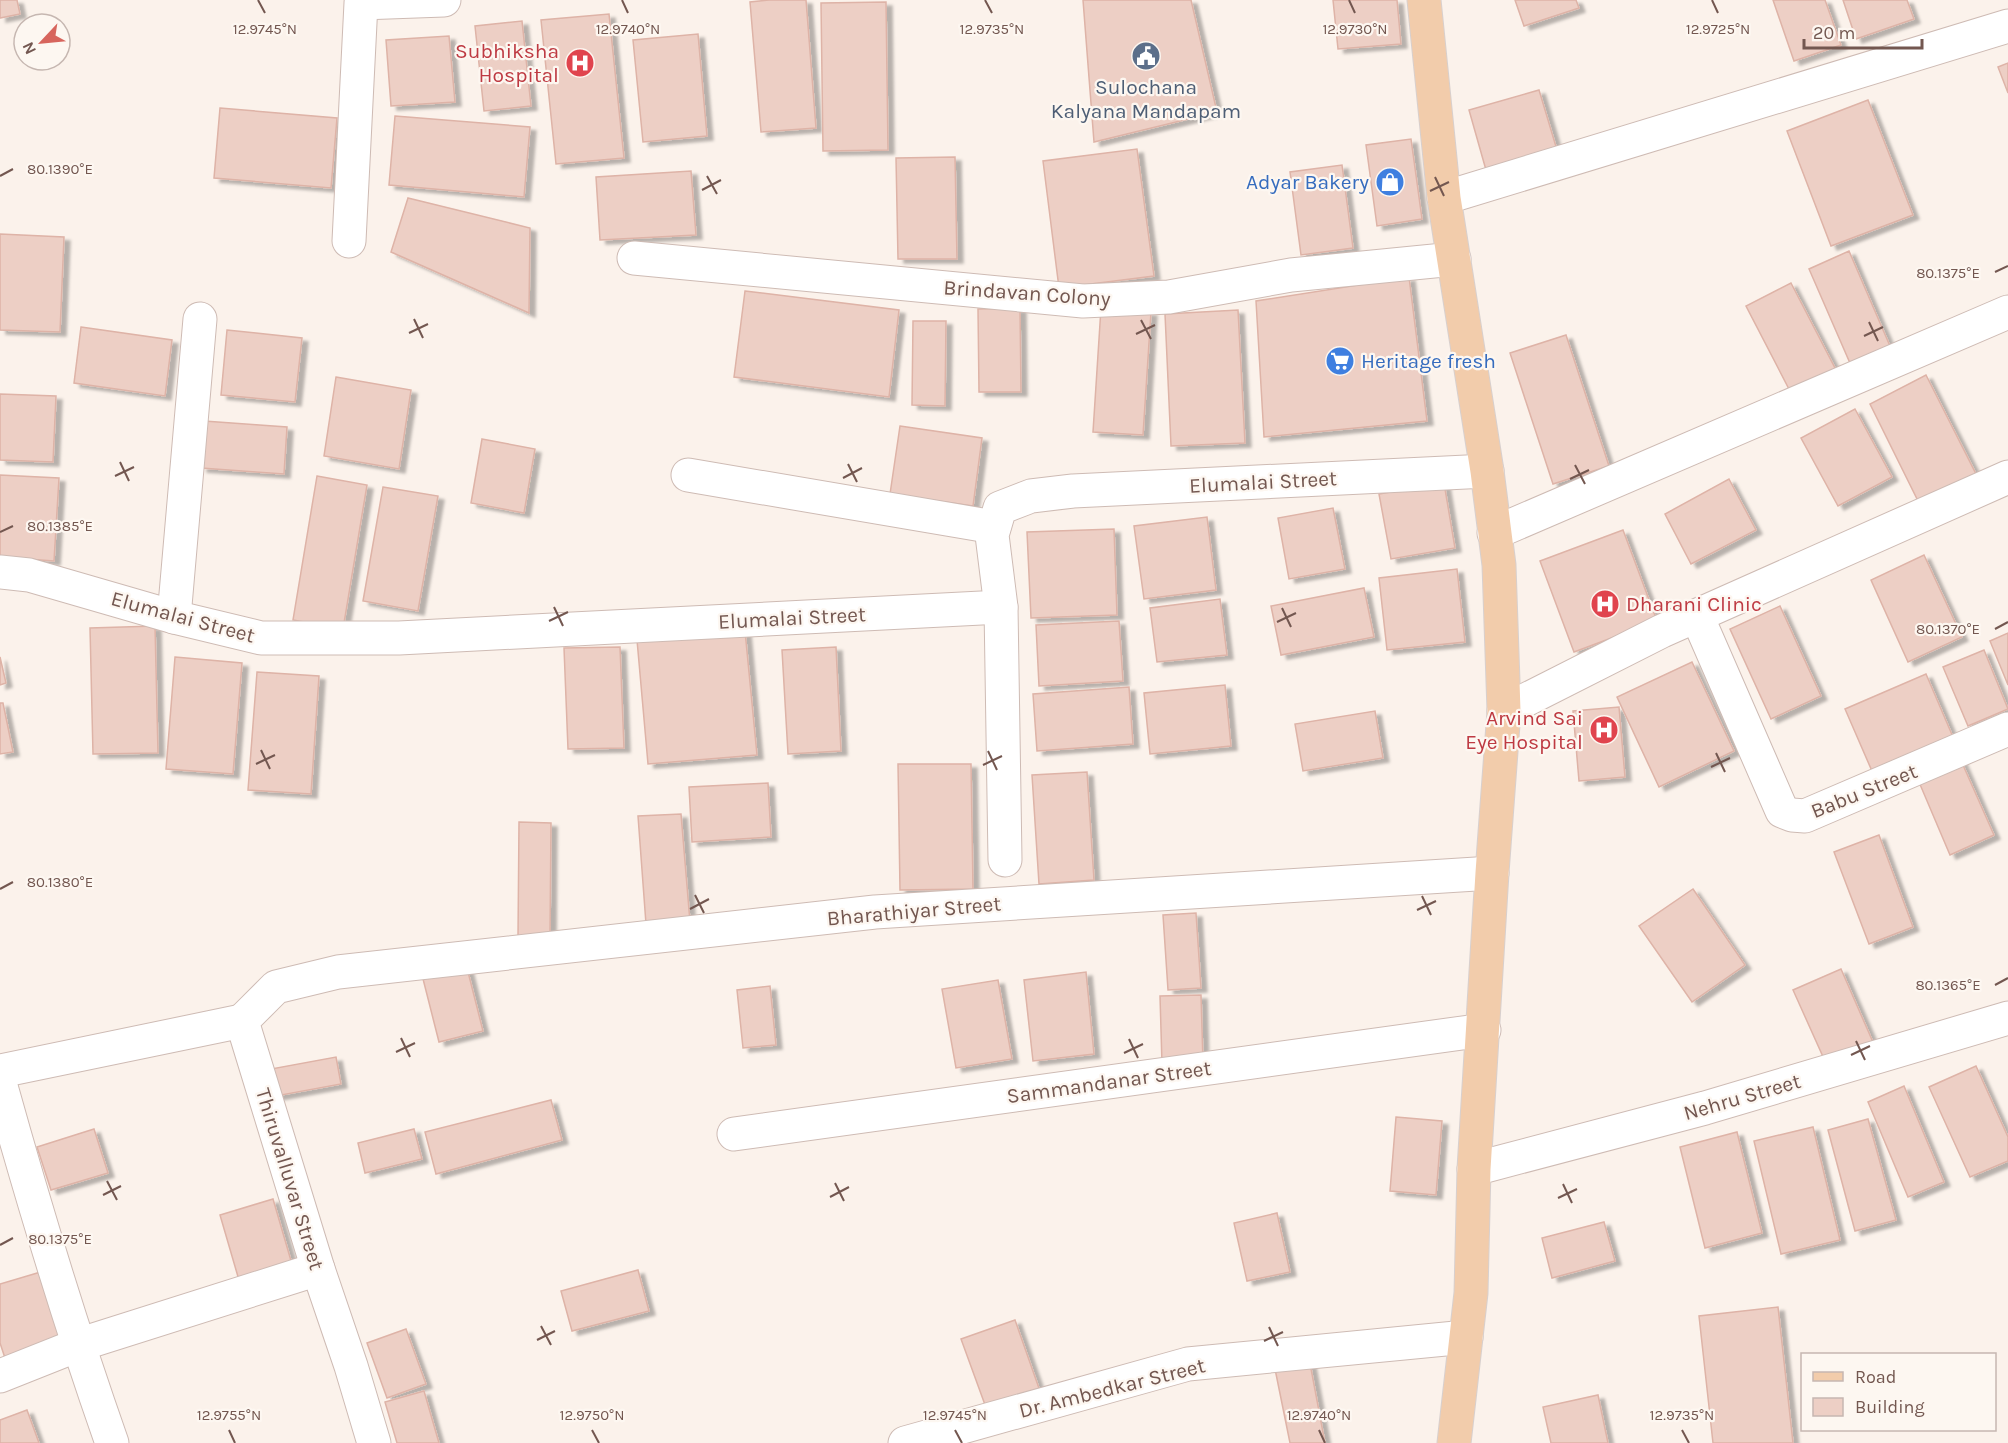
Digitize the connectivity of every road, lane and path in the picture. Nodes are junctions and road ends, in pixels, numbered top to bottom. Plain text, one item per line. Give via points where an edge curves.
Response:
1 (444, 0) edge
2 (1424, 0) edge
3 (2008, 26) edge
4 (1444, 198) junction
5 (349, 241) dead end
6 (634, 258) dead end
7 (1454, 259) junction
8 (2008, 312) edge
9 (200, 319) dead end
10 (1487, 471) junction
11 (688, 476) dead end
12 (2008, 477) edge
13 (994, 527) junction
14 (1494, 533) junction
15 (0, 572) edge
16 (1001, 607) junction
17 (1697, 616) junction
18 (174, 617) junction
19 (1504, 711) junction
20 (2008, 729) edge
21 (1005, 860) dead end
22 (1492, 873) junction
23 (2008, 1018) edge
24 (242, 1021) junction
25 (1484, 1030) junction
26 (0, 1071) edge
27 (0, 1083) edge
28 (734, 1134) dead end
29 (1474, 1169) junction
30 (318, 1269) junction
31 (1466, 1337) junction
32 (78, 1345) junction
33 (0, 1376) edge
34 (112, 1443) edge
35 (374, 1443) edge
36 (905, 1443) edge
37 (1454, 1443) edge

1 - 5 street via 361,3
2 - 4 main road
3 - 4 street
4 - 7 main road
6 - 7 street, Brindavan Colony via 1083,301 1169,297 1291,275
7 - 10 main road
8 - 14 street
9 - 18 street
10 - 13 street, Elumalai Street via 1073,491 1032,496 1000,508
10 - 14 main road
11 - 13 street
12 - 17 street
13 - 16 street
14 - 19 main road via 1499,565
15 - 18 street, Elumalai Street via 29,575
16 - 18 street, Elumalai Street via 399,638 261,639
16 - 21 street
17 - 19 street
17 - 20 street, Babu Street via 1782,811 1792,815 1805,816
19 - 22 main road
22 - 24 street, Bharathiyar Street via 875,912 338,972 276,987
22 - 25 main road
23 - 29 street, Nehru Street via 1705,1108
24 - 26 street
24 - 30 street, Thiruvalluvar Street
25 - 28 street, Sammandanar Street
25 - 29 main road
27 - 32 street
29 - 31 main road
30 - 32 street
30 - 35 street, Thiruvalluvar Street
31 - 36 street, Dr. Ambedkar Street via 1188,1364
31 - 37 main road
32 - 33 street
32 - 34 street

